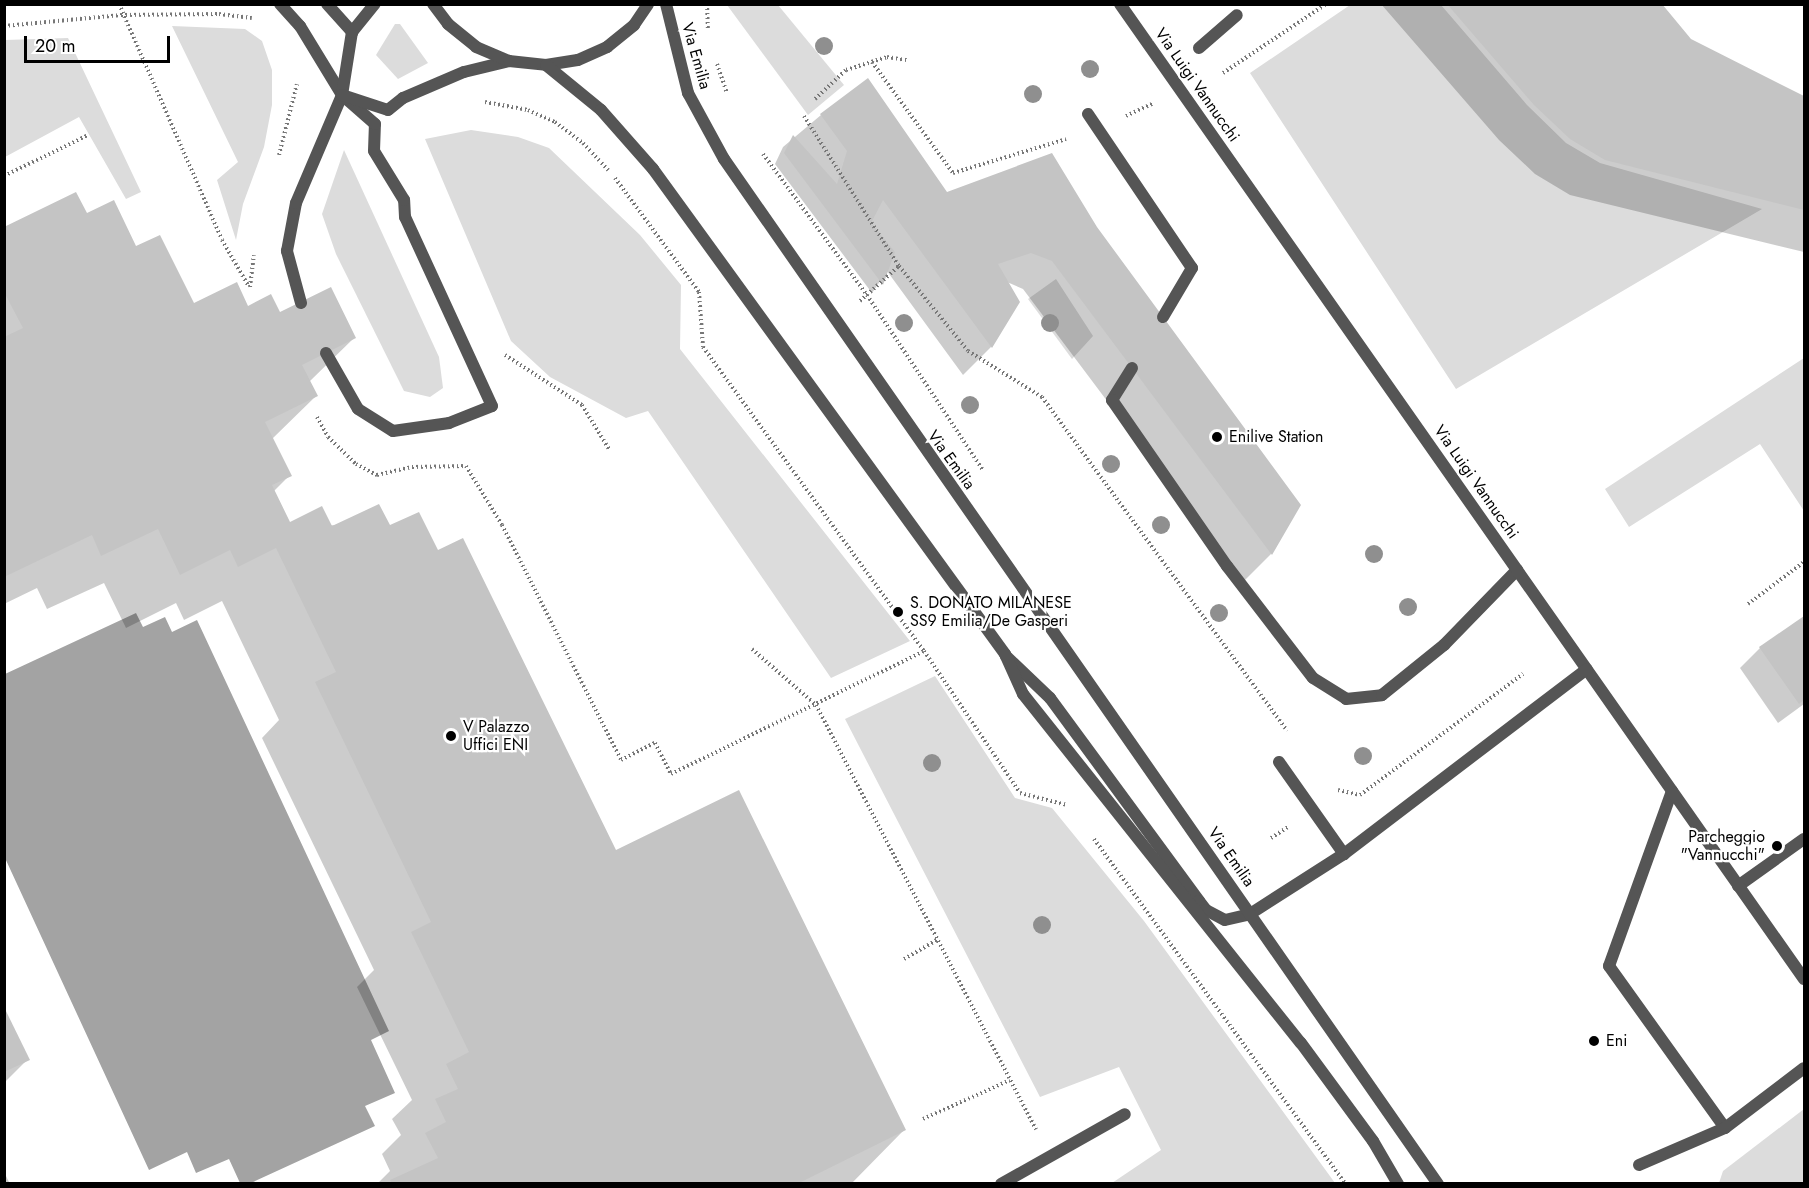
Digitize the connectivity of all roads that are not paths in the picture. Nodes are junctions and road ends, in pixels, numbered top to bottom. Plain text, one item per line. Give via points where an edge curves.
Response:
1 (280, 4) edge
2 (327, 4) edge
3 (375, 4) edge
4 (433, 4) edge
5 (648, 4) edge
6 (666, 4) edge
7 (1120, 4) edge
8 (1237, 15) dead end
9 (352, 32) junction
10 (1199, 48) dead end
11 (509, 61) junction
12 (546, 65) junction
13 (342, 95) junction
14 (1088, 114) dead end
15 (301, 303) dead end
16 (1163, 317) dead end
17 (326, 352) dead end
18 (1132, 368) dead end
19 (1517, 570) junction
20 (1005, 654) junction
21 (1587, 669) junction
22 (1279, 762) dead end
23 (1672, 791) junction
24 (1804, 839) edge
25 (1344, 854) junction
26 (1738, 886) junction
27 (1250, 914) junction
28 (1804, 979) edge
29 (1804, 1068) edge
30 (1125, 1114) dead end
31 (1725, 1128) junction
32 (1639, 1165) dead end
33 (1001, 1184) edge
34 (1398, 1184) edge
35 (1438, 1184) edge

1 - 13 street via 300,26
2 - 9 street
3 - 9 street
4 - 11 street via 448,24 476,47
5 - 12 street via 634,25 607,47 578,60
6 - 27 street, Via Emilia via 688,93 724,159
7 - 19 street, Via Luigi Vannucchi
8 - 10 street
9 - 13 street
11 - 12 street
11 - 13 street via 464,72 403,98 388,110
12 - 20 street, Via Emilia via 601,110 653,169
13 - 15 street via 296,203 287,251
13 - 17 street via 375,124 374,151 404,200 405,217 492,406 449,423 393,431 358,409
14 - 16 street via 1192,268
18 - 19 street via 1113,400 1227,566 1313,678 1346,699 1382,695 1444,645
19 - 21 street, Via Luigi Vannucchi
20 - 27 street, Via Emilia via 1050,698 1206,910 1225,920
20 - 34 street, Via Emilia via 1023,694 1300,1043 1372,1141
21 - 23 street, Via Luigi Vannucchi
21 - 25 street
22 - 25 street
23 - 26 street, Via Luigi Vannucchi
23 - 31 street via 1609,966
24 - 26 street
25 - 27 street
26 - 28 street, Via Luigi Vannucchi
27 - 35 street, Via Emilia
29 - 31 street
30 - 33 street
31 - 32 street

